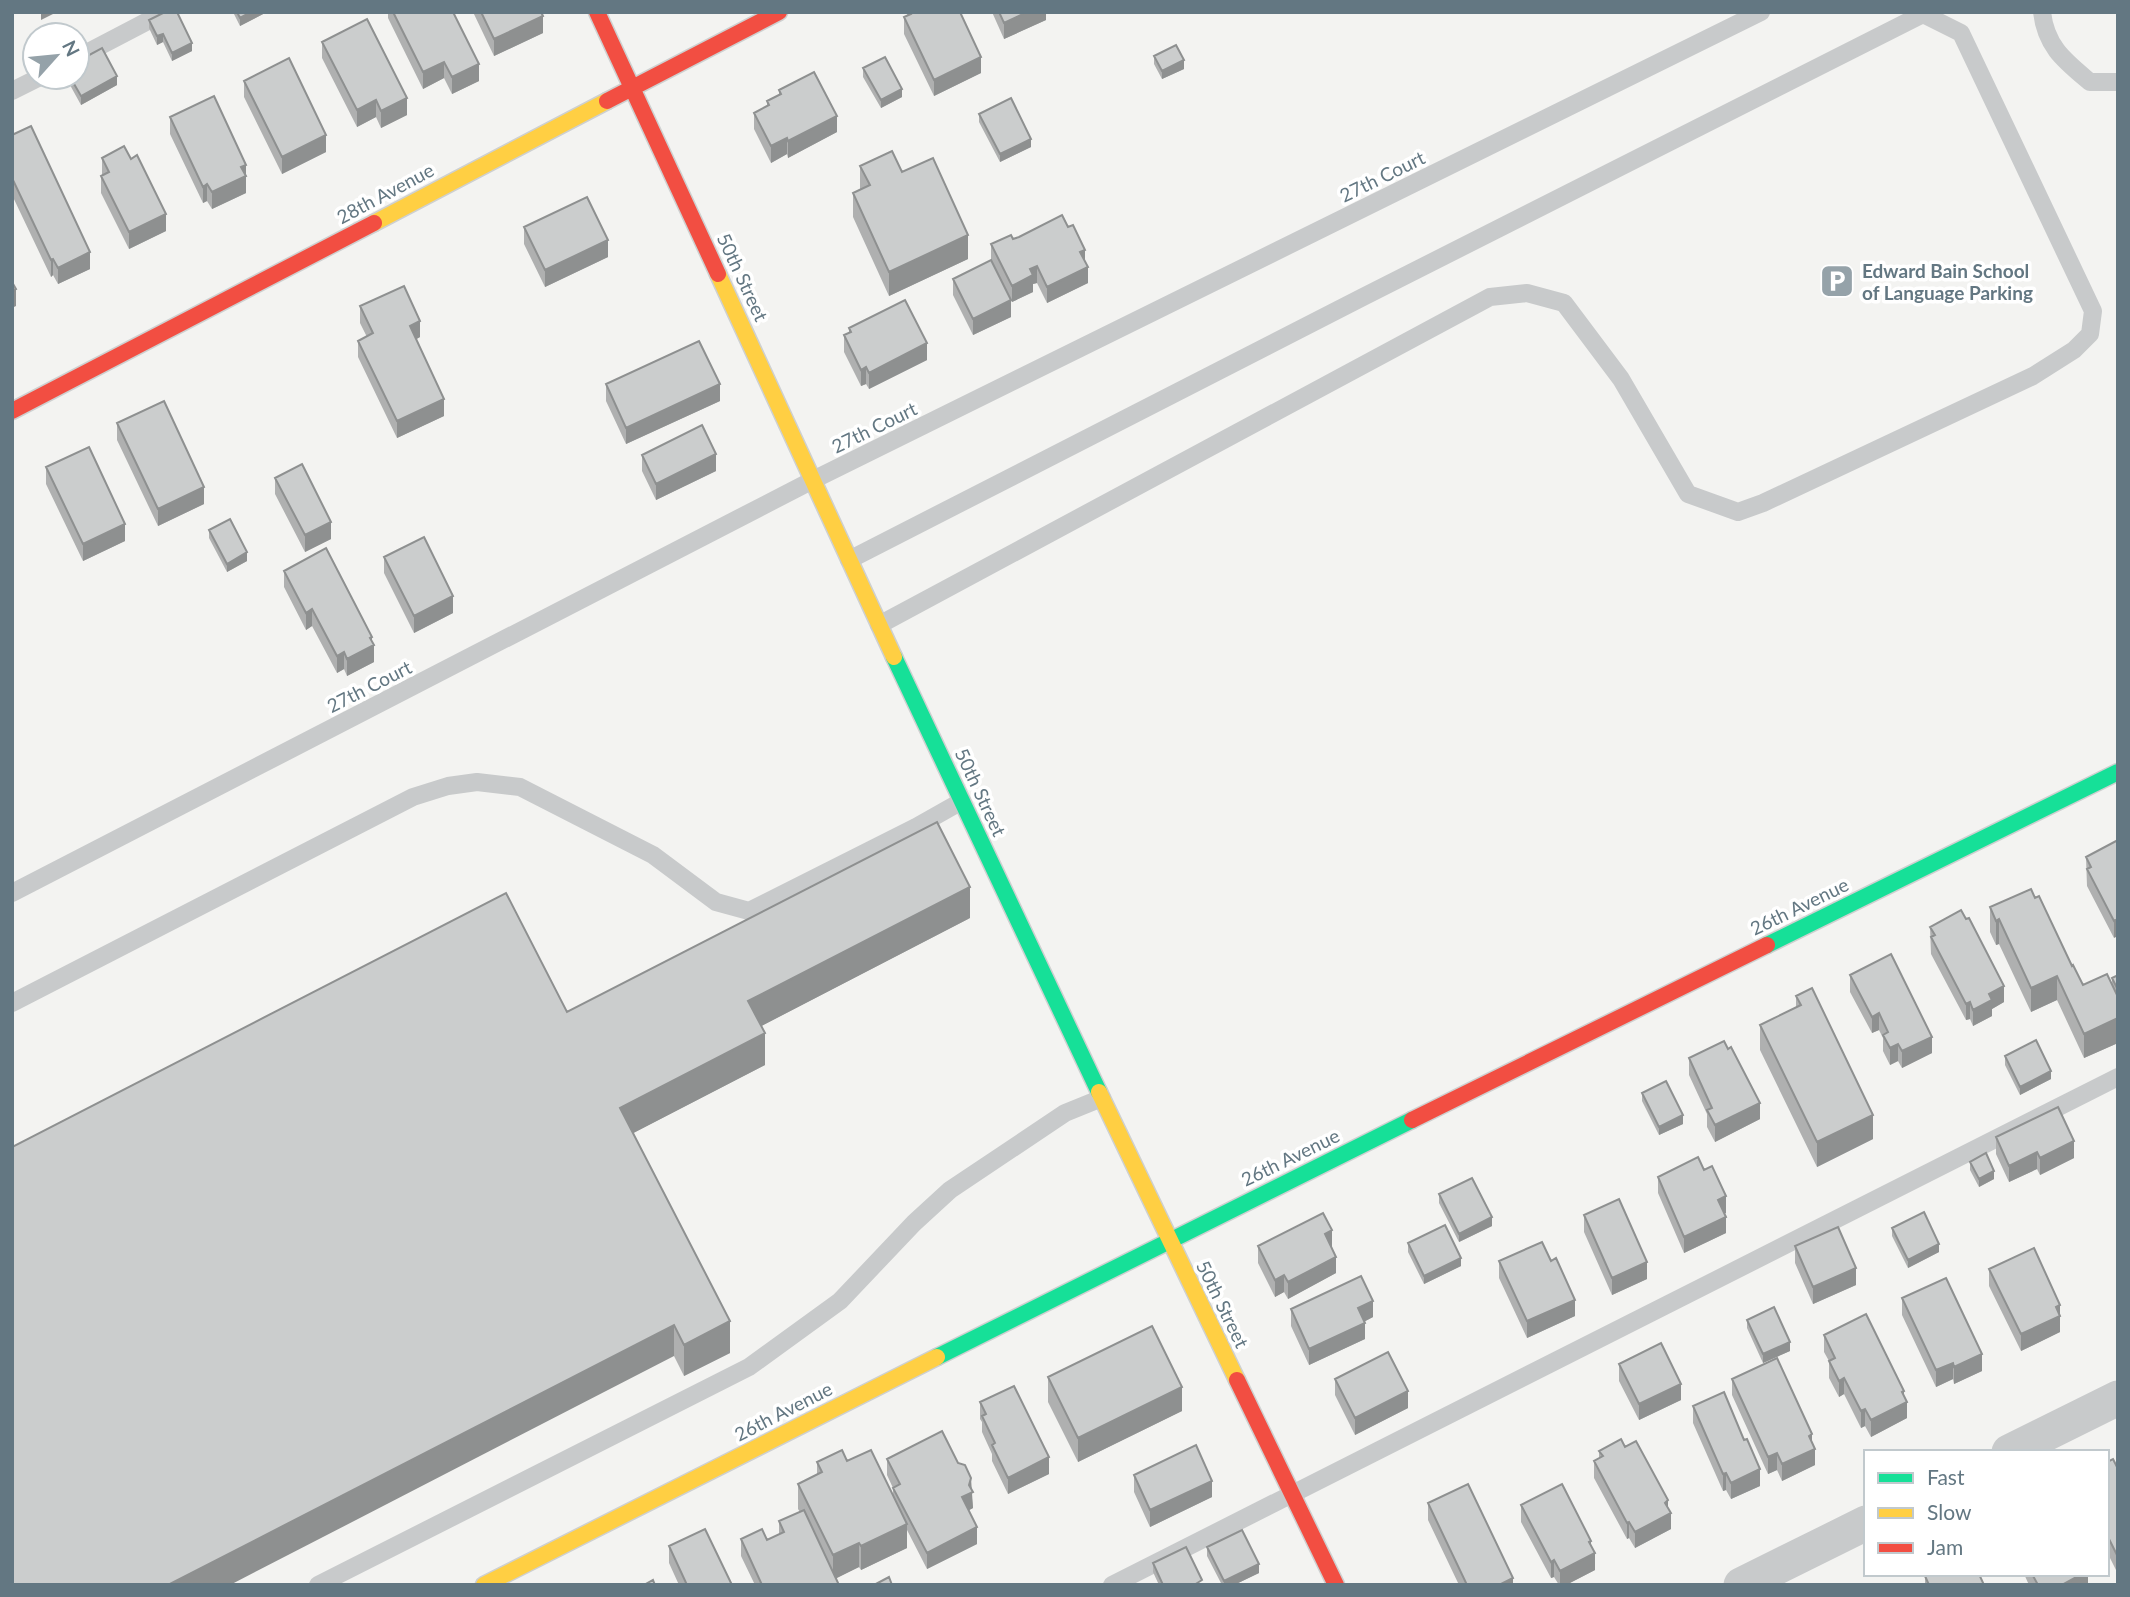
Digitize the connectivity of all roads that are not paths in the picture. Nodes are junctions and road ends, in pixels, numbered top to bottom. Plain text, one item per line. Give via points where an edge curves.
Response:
1 (165, 12) edge
2 (597, 12) edge
3 (779, 12) edge
4 (1761, 12) edge
5 (2042, 12) edge
6 (91, 51) edge
7 (2118, 82) edge
8 (633, 87) junction
9 (12, 411) edge
10 (813, 480) junction
11 (849, 560) junction
12 (879, 625) junction
13 (2118, 772) edge
14 (962, 801) junction
15 (12, 892) edge
16 (12, 1003) edge
17 (2118, 1077) edge
18 (1102, 1098) junction
19 (1169, 1240) junction
20 (2118, 1398) edge
21 (2014, 1450) edge
22 (1293, 1495) junction
23 (1864, 1524) edge
24 (318, 1585) edge
25 (484, 1585) edge
26 (1112, 1585) edge
27 (1336, 1585) edge
28 (1741, 1585) edge

1 - 6 lane
2 - 8 street, 50th Street
3 - 8 street, 28th Avenue
4 - 10 lane, 27th Court
5 - 7 lane via 2058,55 2090,82
8 - 9 street, 28th Avenue
8 - 10 street, 50th Street
10 - 11 street, 50th Street
10 - 15 lane, 27th Court
11 - 12 street, 50th Street
11 - 12 lane via 1923,14 1961,33 2093,312 2090,334 2074,350 2032,376 1738,512 1688,494 1621,379 1564,303 1527,293 1490,297
12 - 14 street, 50th Street
13 - 19 street, 26th Avenue
14 - 16 lane via 749,911 716,902 653,855 520,787 477,782 448,786 412,797
14 - 18 street, 50th Street
17 - 22 lane
18 - 19 street, 50th Street
18 - 24 lane via 1065,1113 950,1190 840,1301 749,1367
19 - 22 street, 50th Street
19 - 25 street, 26th Avenue
20 - 21 street
22 - 26 lane
22 - 27 street, 50th Street
23 - 28 street

